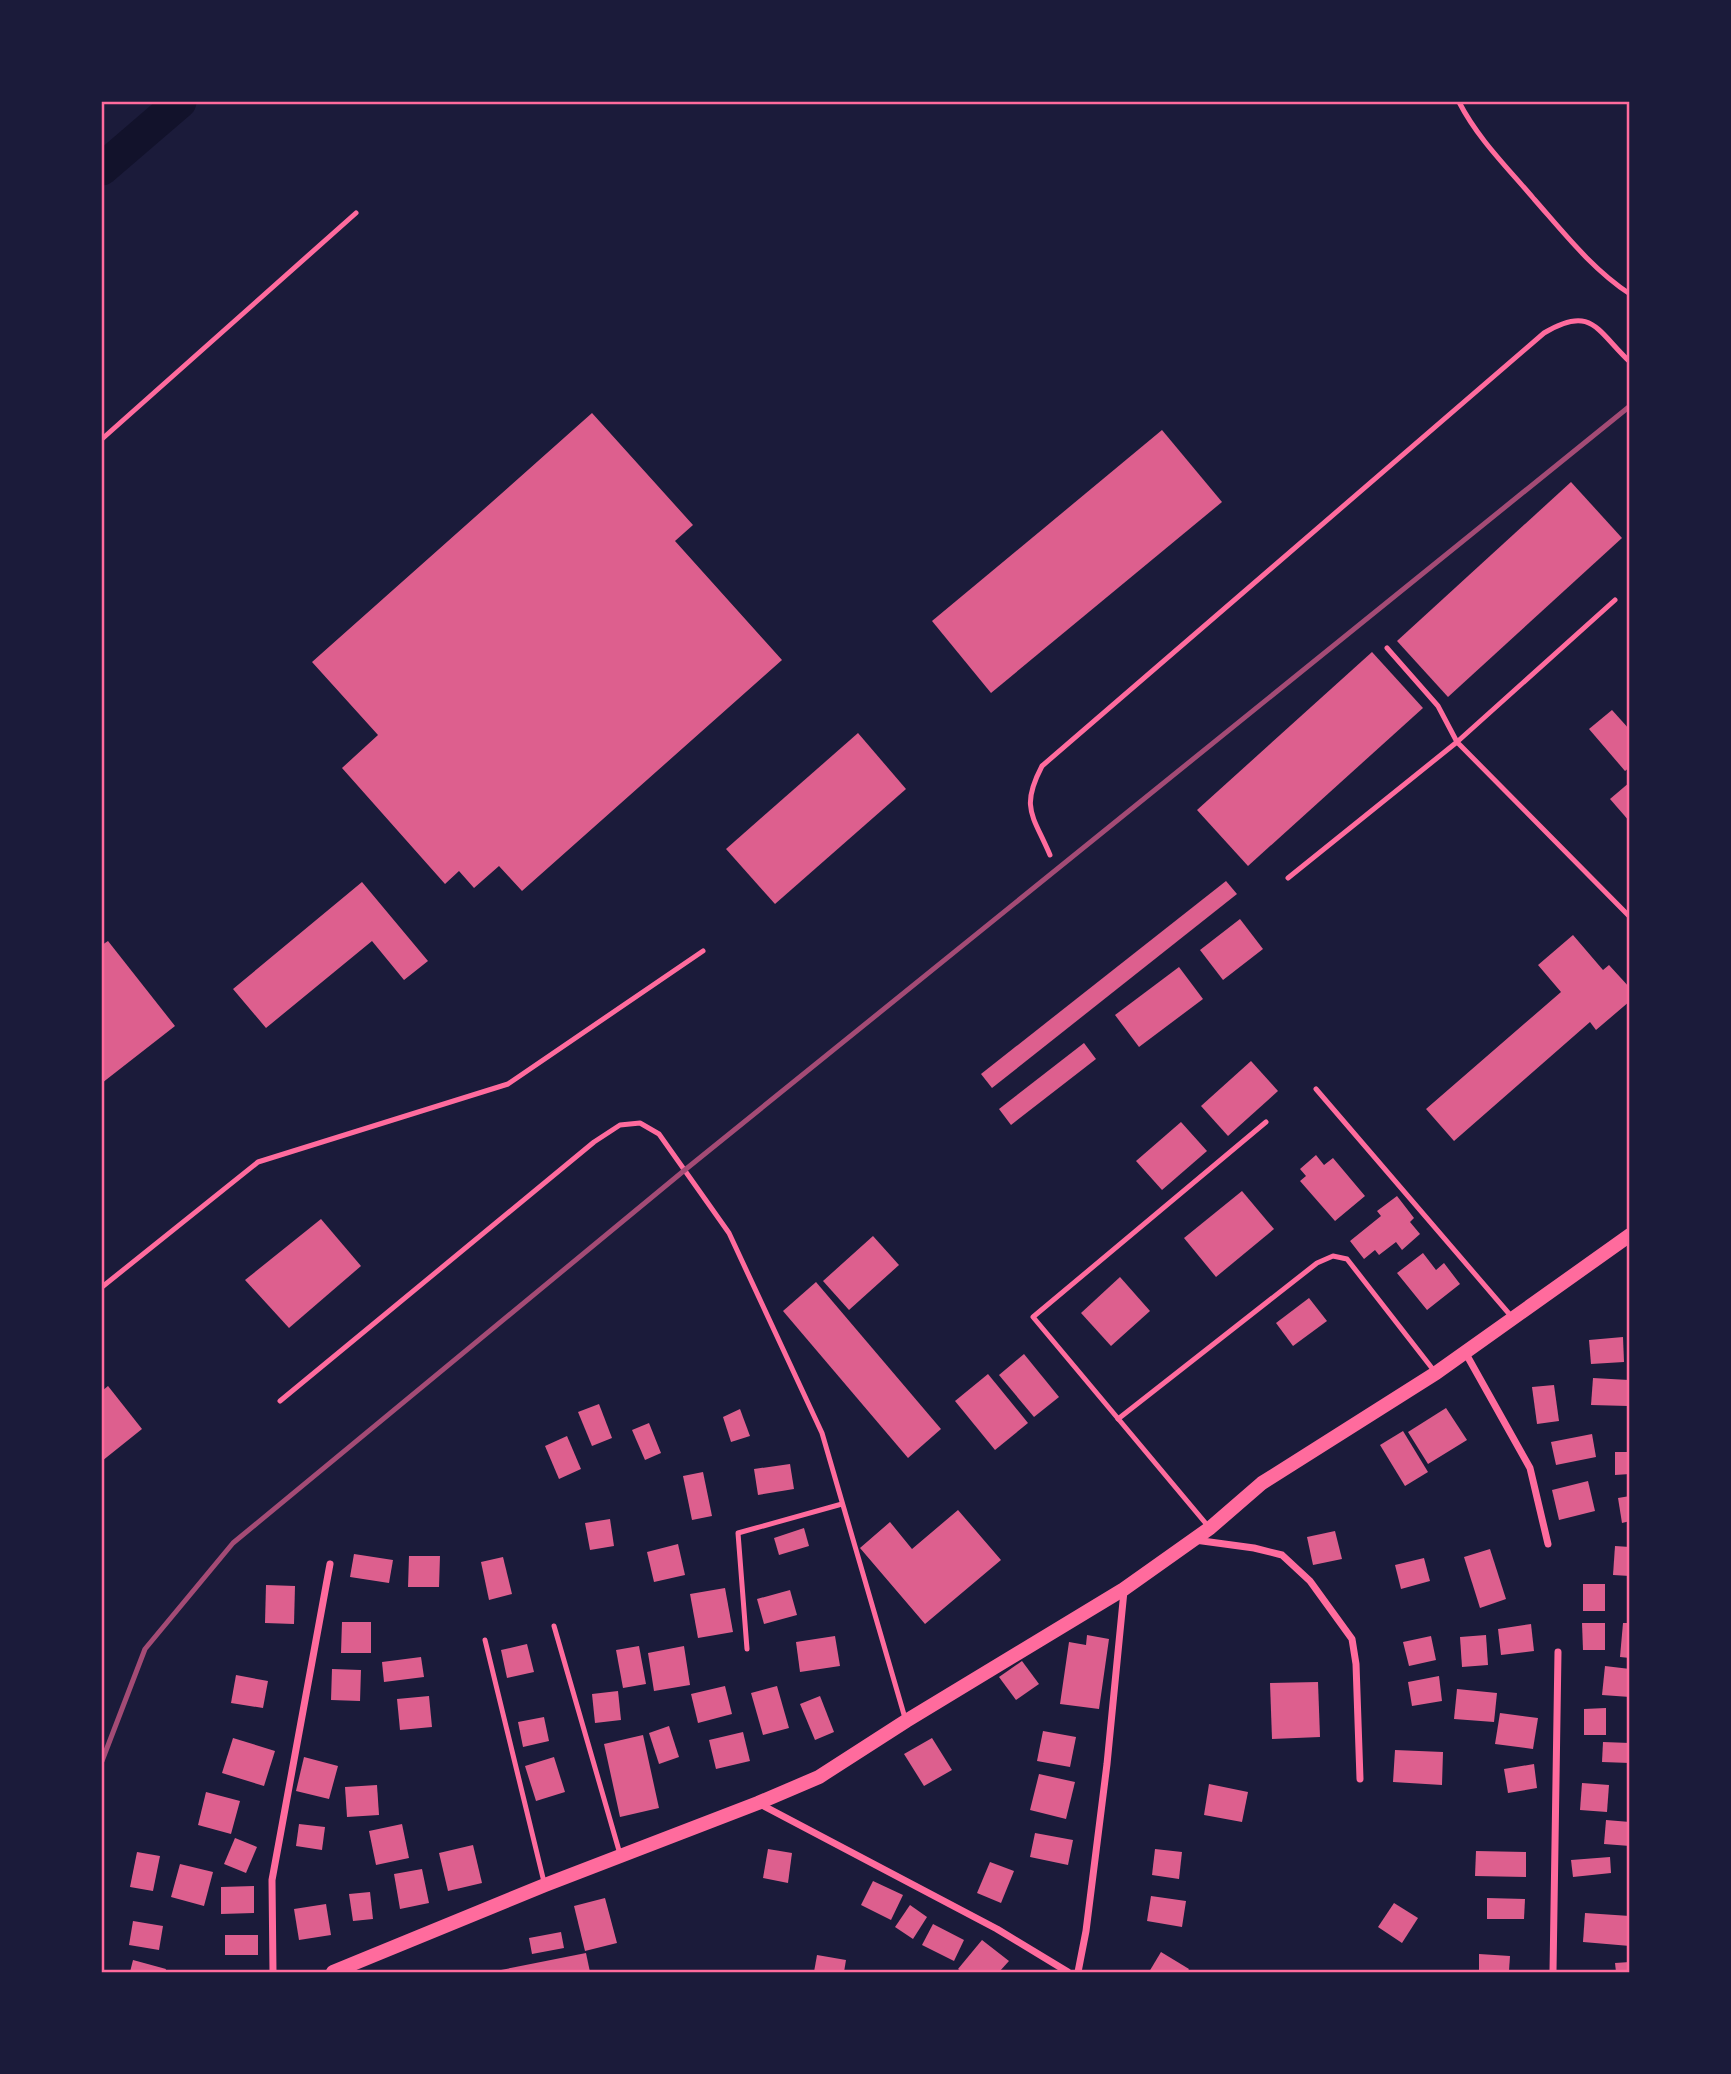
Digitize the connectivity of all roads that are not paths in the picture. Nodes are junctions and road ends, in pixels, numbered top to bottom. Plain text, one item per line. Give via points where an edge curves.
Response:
1 (1458, 102) edge
2 (356, 213) dead end
3 (1629, 293) edge
4 (1629, 362) edge
5 (102, 439) edge
6 (1615, 600) dead end
7 (1387, 648) dead end
8 (1457, 742) junction
9 (1050, 855) dead end
10 (1288, 878) dead end
11 (1629, 917) edge
12 (703, 951) dead end
13 (1316, 1089) dead end
14 (1266, 1122) dead end
15 (1629, 1235) edge
16 (102, 1287) edge
17 (1514, 1318) junction
18 (1465, 1352) junction
19 (1436, 1373) junction
20 (280, 1401) dead end
21 (1118, 1419) junction
22 (842, 1504) junction
23 (1210, 1528) junction
24 (1195, 1540) junction
25 (1548, 1544) dead end
26 (330, 1564) dead end
27 (1124, 1589) junction
28 (554, 1626) dead end
29 (485, 1640) dead end
30 (747, 1649) dead end
31 (1558, 1652) dead end
32 (906, 1721) junction
33 (1360, 1779) dead end
34 (758, 1803) junction
35 (621, 1857) junction
36 (545, 1885) junction
37 (272, 1972) edge
38 (333, 1972) edge
39 (1068, 1972) edge
40 (1077, 1972) edge
41 (1553, 1972) edge

1 - 3 lane via 1474,130 1581,252
2 - 5 lane
4 - 9 lane via 1591,323 1573,320 1544,333 1042,766 1029,806
6 - 8 lane
7 - 8 lane via 1438,706
8 - 10 lane
8 - 11 lane
12 - 16 lane via 508,1084 258,1162
13 - 17 lane
14 - 21 lane via 1032,1317
15 - 17 main road
17 - 18 main road
18 - 19 main road
18 - 25 street via 1530,1468
19 - 21 lane via 1346,1259 1333,1256 1317,1263
19 - 23 main road via 1262,1483
20 - 22 lane via 594,1142 620,1125 639,1123 659,1134 729,1233 822,1433
21 - 23 lane
22 - 30 lane via 738,1533
22 - 32 lane
23 - 24 main road
24 - 27 main road
24 - 33 street via 1282,1555 1310,1581 1352,1639
26 - 37 street via 272,1880
27 - 32 main road
27 - 40 street via 1107,1764
28 - 35 lane
29 - 36 lane
31 - 41 street
32 - 34 main road via 819,1777
34 - 35 main road
34 - 39 street via 997,1929
35 - 36 main road
36 - 38 main road

